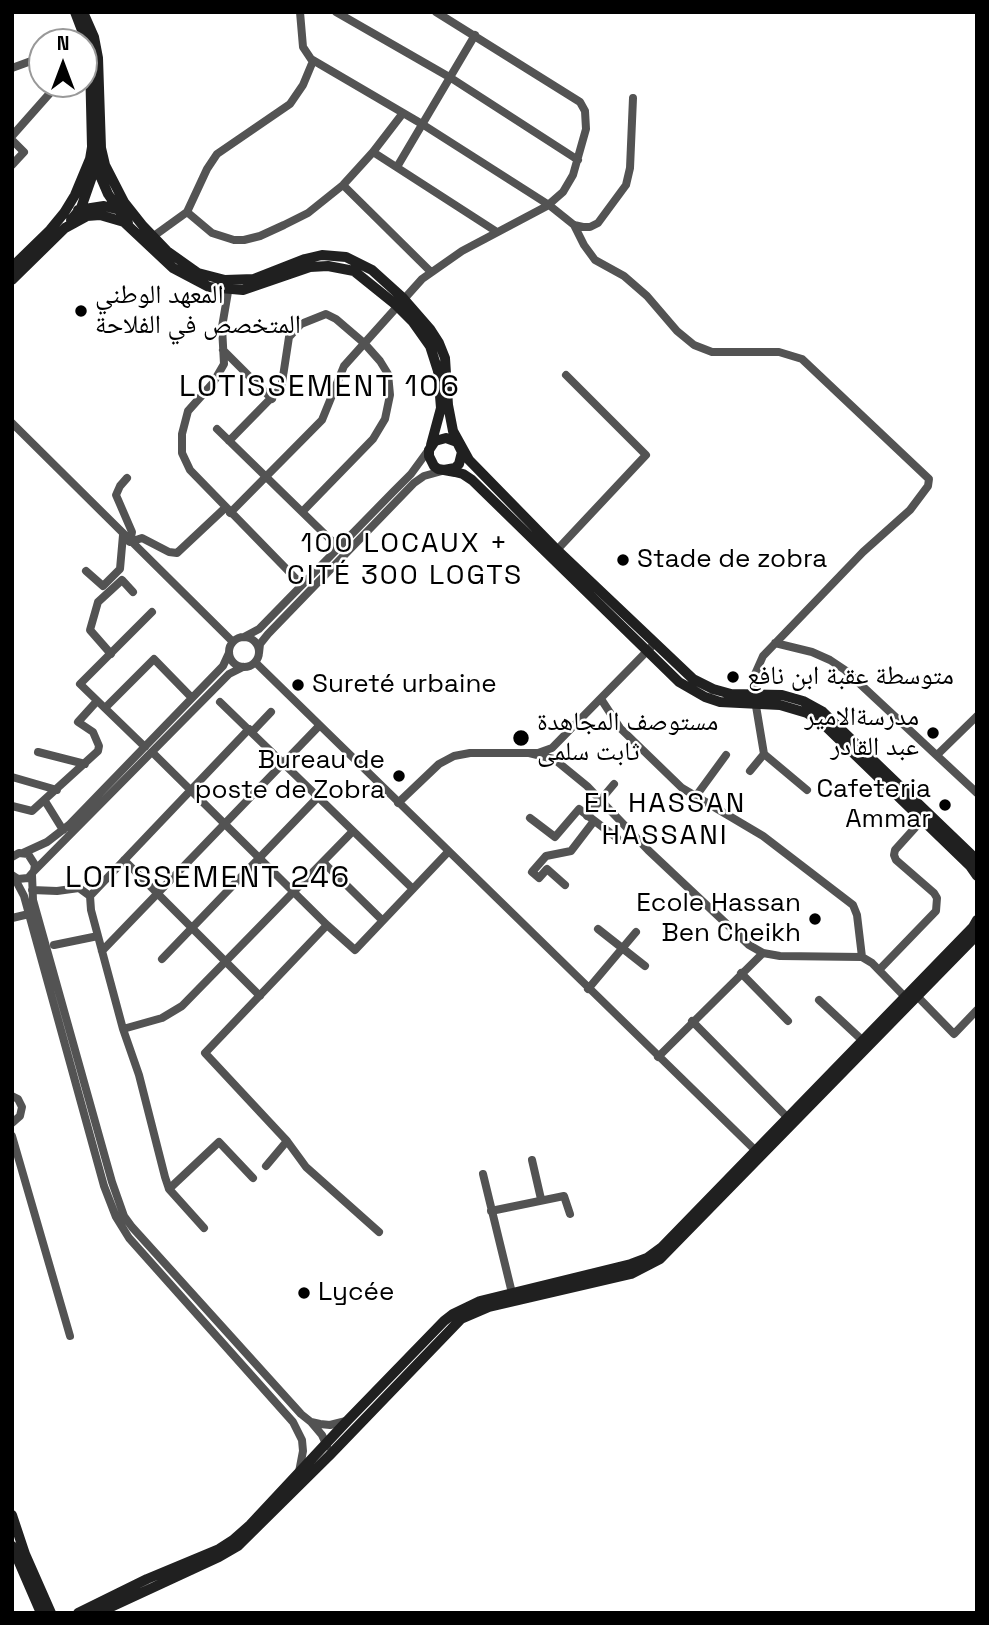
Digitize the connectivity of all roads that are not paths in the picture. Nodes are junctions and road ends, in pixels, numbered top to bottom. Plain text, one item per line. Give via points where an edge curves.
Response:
1 (300, 12) edge
2 (336, 12) edge
3 (436, 12) edge
4 (475, 35) junction
5 (313, 61) junction
6 (98, 72) edge
7 (451, 78) junction
8 (46, 98) edge
9 (634, 98) dead end
10 (403, 113) junction
11 (422, 124) junction
12 (12, 138) edge
13 (97, 147) junction
14 (373, 152) junction
15 (578, 160) junction
16 (12, 165) edge
17 (96, 166) junction
18 (397, 167) junction
19 (342, 185) junction
20 (549, 205) junction
21 (116, 207) junction
22 (81, 208) junction
23 (187, 212) junction
24 (62, 223) junction
25 (134, 223) junction
26 (574, 225) junction
27 (497, 232) junction
28 (150, 239) junction
29 (12, 267) edge
30 (430, 272) junction
31 (12, 280) edge
32 (230, 285) junction
33 (400, 302) junction
34 (364, 343) junction
35 (223, 350) junction
36 (566, 375) dead end
37 (272, 399) junction
38 (12, 423) edge
39 (217, 429) dead end
40 (229, 441) junction
41 (431, 445) junction
42 (460, 447) junction
43 (444, 471) junction
44 (267, 477) junction
45 (127, 478) dead end
46 (227, 511) junction
47 (303, 511) junction
48 (127, 538) junction
49 (339, 548) junction
50 (554, 553) junction
51 (86, 571) dead end
52 (302, 585) junction
53 (133, 592) dead end
54 (152, 612) dead end
55 (244, 637) junction
56 (233, 642) junction
57 (775, 643) junction
58 (651, 648) junction
59 (229, 653) junction
60 (259, 653) junction
61 (111, 654) junction
62 (255, 662) junction
63 (243, 667) junction
64 (192, 698) junction
65 (601, 699) junction
66 (755, 699) junction
67 (97, 701) junction
68 (220, 702) dead end
69 (105, 708) junction
70 (271, 712) dead end
71 (975, 721) edge
72 (319, 726) junction
73 (250, 731) junction
74 (559, 743) junction
75 (148, 750) junction
76 (38, 752) dead end
77 (529, 753) junction
78 (764, 754) junction
79 (726, 755) dead end
80 (937, 755) junction
81 (283, 762) junction
82 (558, 762) junction
83 (85, 764) junction
84 (750, 771) dead end
85 (12, 777) edge
86 (614, 783) dead end
87 (57, 790) junction
88 (190, 790) junction
89 (807, 790) dead end
90 (977, 793) edge
91 (696, 796) junction
92 (318, 797) junction
93 (601, 798) junction
94 (45, 801) junction
95 (398, 803) junction
96 (12, 806) edge
97 (530, 818) dead end
98 (590, 818) junction
99 (922, 820) junction
100 (224, 824) junction
101 (64, 830) junction
102 (353, 831) junction
103 (617, 838) dead end
104 (448, 852) junction
105 (16, 855) edge
106 (260, 859) junction
107 (124, 860) junction
108 (977, 860) edge
109 (323, 862) junction
110 (33, 873) junction
111 (13, 876) edge
112 (977, 876) edge
113 (565, 885) dead end
114 (413, 889) junction
115 (32, 890) junction
116 (293, 892) junction
117 (158, 894) junction
118 (90, 896) junction
119 (29, 914) junction
120 (12, 918) edge
121 (382, 920) junction
122 (977, 920) edge
123 (327, 925) junction
124 (192, 928) junction
125 (598, 929) dead end
126 (636, 932) dead end
127 (977, 934) edge
128 (98, 936) junction
129 (54, 945) dead end
130 (622, 948) junction
131 (102, 951) junction
132 (763, 953) junction
133 (862, 957) junction
134 (162, 959) dead end
135 (226, 961) junction
136 (645, 966) dead end
137 (879, 970) junction
138 (741, 974) junction
139 (588, 989) junction
140 (260, 996) junction
141 (910, 998) junction
142 (819, 1000) dead end
143 (977, 1010) edge
144 (692, 1021) junction
145 (788, 1021) dead end
146 (123, 1029) junction
147 (862, 1040) junction
148 (658, 1056) junction
149 (12, 1096) edge
150 (787, 1117) junction
151 (12, 1122) edge
152 (12, 1136) edge
153 (287, 1141) junction
154 (755, 1150) junction
155 (532, 1160) dead end
156 (266, 1166) dead end
157 (483, 1174) dead end
158 (253, 1178) dead end
159 (169, 1189) junction
160 (541, 1199) junction
161 (491, 1211) junction
162 (570, 1214) dead end
163 (204, 1228) dead end
164 (379, 1232) dead end
165 (512, 1293) junction
166 (70, 1336) dead end
167 (348, 1420) junction
168 (311, 1422) junction
169 (298, 1431) junction
170 (326, 1443) junction
171 (323, 1454) junction
172 (299, 1472) junction
173 (12, 1515) edge
174 (12, 1546) edge
175 (41, 1613) edge
176 (51, 1613) edge
177 (78, 1613) edge
178 (98, 1613) edge

1 - 5 street via 303,47
2 - 7 street
3 - 4 street
4 - 7 street
4 - 15 street via 580,102 586,129
5 - 10 street
5 - 23 street via 290,104 232,142 212,161
6 - 13 street
7 - 11 street
7 - 15 street
8 - 12 street
9 - 26 street via 626,185 598,223
10 - 11 street
10 - 14 street
11 - 18 street
11 - 20 street
12 - 16 street via 24,152
13 - 17 street
13 - 24 street
13 - 25 street
14 - 18 street
14 - 19 street
15 - 20 street via 563,192
17 - 21 street
17 - 22 street
18 - 27 street
19 - 23 street via 285,226 244,240 212,233
19 - 30 street
20 - 26 street
20 - 27 street
21 - 22 street
21 - 25 street
22 - 24 street
23 - 28 street
24 - 25 street via 100,215
24 - 29 street
24 - 31 street
25 - 28 street
26 - 57 street via 595,260 624,276 694,345 712,352 779,352 802,359 929,479 910,510
27 - 30 street
28 - 32 street via 198,273
30 - 33 street
32 - 33 street via 305,259 346,257 372,270
32 - 35 street
33 - 34 street
33 - 41 street via 435,358 441,408
33 - 42 street via 430,330 445,358 448,405
34 - 37 street via 326,314 301,324 289,337 282,383
34 - 44 street via 344,366 322,420
34 - 47 street via 388,374 385,419 366,448
35 - 37 street
35 - 46 street via 221,372 188,411 182,453 190,470
36 - 50 street via 646,455
37 - 40 street
38 - 48 street
39 - 40 street
40 - 44 street
41 - 42 street via 446,438
41 - 43 street via 430,461
41 - 49 street via 411,474
42 - 43 street via 459,464
42 - 50 street
43 - 50 street via 472,480
43 - 60 street via 414,483 268,634
44 - 46 street
44 - 47 street
45 - 48 street via 116,495 132,532
46 - 48 street via 177,553 142,538
46 - 52 street
47 - 49 street
48 - 51 street via 120,569 103,586
48 - 56 street
49 - 52 street
50 - 58 street
52 - 55 street via 259,629
53 - 61 street via 122,580 98,602 90,630
54 - 61 street
55 - 56 street
55 - 60 street via 256,643
56 - 59 street
57 - 66 street via 758,665
57 - 80 street via 812,652 845,670
58 - 65 street
58 - 66 street via 704,685
59 - 63 street via 233,663
59 - 64 street via 223,666
60 - 62 street
61 - 67 street via 80,684
62 - 63 street
62 - 72 street
63 - 75 street via 229,674
64 - 69 street via 154,659
64 - 75 street
65 - 74 street
65 - 91 street via 634,743
66 - 78 street
66 - 99 street via 793,708 821,722
66 - 108 street via 782,695 823,712
67 - 69 street
67 - 83 street via 78,722 93,732 99,746
68 - 73 street
69 - 75 street
70 - 73 street
71 - 80 street
72 - 81 street
72 - 95 street
73 - 81 street
73 - 88 street
74 - 77 street
74 - 82 street
75 - 88 street
75 - 101 street
75 - 110 street
76 - 83 street
77 - 82 street
77 - 95 street via 454,755
78 - 84 street
78 - 89 street
79 - 91 street
80 - 90 street
81 - 92 street
81 - 100 street
82 - 93 street
83 - 87 street
85 - 87 street
86 - 93 street
87 - 94 street
88 - 100 street
88 - 107 street
91 - 133 street via 763,836 853,905
92 - 102 street
92 - 106 street
93 - 98 street
93 - 132 street via 702,902
94 - 96 street via 32,811
94 - 101 street
95 - 104 street
97 - 98 street via 555,837 579,809
98 - 103 street
98 - 113 street via 572,851 546,856 532,872 539,878 548,869
99 - 112 street
99 - 137 street via 894,855 934,893 936,911
100 - 106 street
100 - 117 street
101 - 105 street
102 - 109 street
102 - 114 street
104 - 114 street
104 - 139 street
105 - 110 street via 34,861
106 - 116 street
106 - 124 street
107 - 117 street
107 - 118 street
109 - 116 street
109 - 121 street
110 - 111 street via 24,880
110 - 115 street
111 - 119 street
114 - 121 street
115 - 118 street via 76,887
115 - 168 street via 124,1216
116 - 123 street
116 - 135 street
117 - 124 street
117 - 131 street
118 - 128 street
119 - 120 street
119 - 169 street via 116,1217 129,1238
121 - 123 street via 355,950
122 - 141 street
123 - 140 street
124 - 134 street
124 - 135 street
125 - 130 street
126 - 130 street
127 - 141 street
128 - 129 street
128 - 131 street
130 - 136 street
130 - 139 street
131 - 146 street
132 - 133 street
132 - 138 street
133 - 137 street
135 - 140 street
135 - 146 street via 173,1013
137 - 141 street
138 - 144 street
138 - 145 street
139 - 148 street
140 - 153 street via 205,1053
141 - 143 street via 954,1034
141 - 147 street
141 - 171 street via 660,1259 631,1274 473,1312
142 - 147 street
144 - 148 street
144 - 150 street
146 - 159 street
147 - 150 street
148 - 154 street
149 - 151 street via 22,1107
150 - 154 street
152 - 166 street
153 - 156 street
153 - 164 street via 306,1167
154 - 165 street via 647,1258
155 - 160 street
157 - 161 street
158 - 159 street via 219,1142
159 - 163 street
160 - 161 street
160 - 162 street via 564,1196
161 - 165 street
165 - 167 street via 473,1303 444,1321
167 - 168 street via 330,1425
167 - 170 street
168 - 170 street
169 - 171 street via 311,1448
169 - 172 street via 303,1451
170 - 171 street
171 - 172 street
171 - 178 street via 238,1546
172 - 177 street via 250,1525 219,1549
173 - 176 street
174 - 175 street

